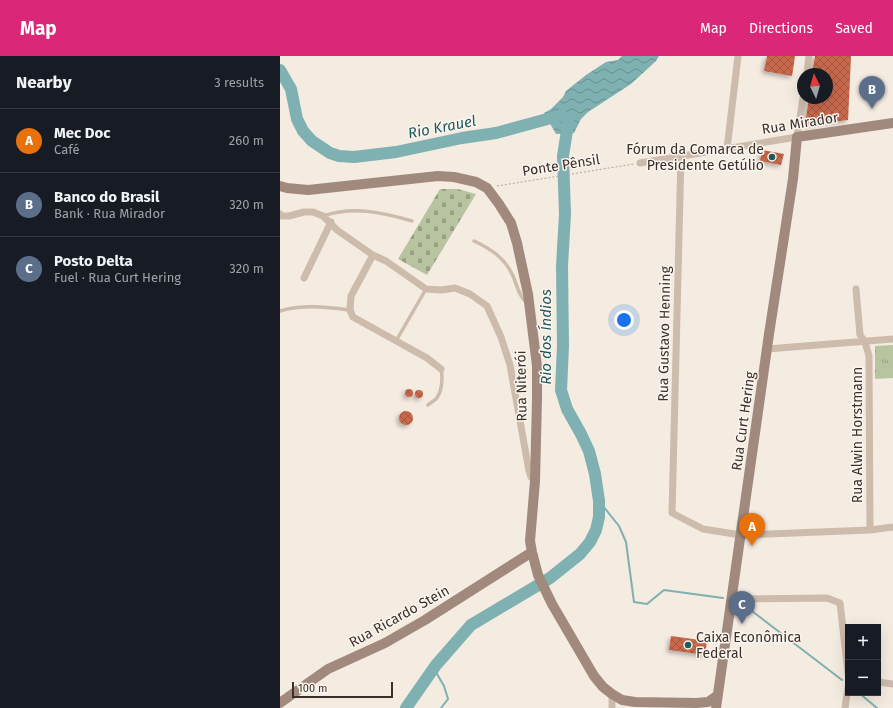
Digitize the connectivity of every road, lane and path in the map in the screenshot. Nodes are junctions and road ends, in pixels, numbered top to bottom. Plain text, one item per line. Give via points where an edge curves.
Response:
1 (738, 56) edge
2 (809, 56) edge
3 (808, 68) edge
4 (802, 104) edge
5 (893, 123) edge
6 (797, 138) junction
7 (727, 149) junction
8 (681, 156) junction
9 (640, 163) joint
10 (280, 187) edge
11 (487, 188) junction
12 (280, 214) edge
13 (323, 216) junction
14 (412, 221) dead end
15 (331, 222) junction
16 (474, 241) dead end
17 (373, 255) junction
18 (304, 278) dead end
19 (426, 289) junction
20 (856, 289) dead end
21 (529, 304) junction
22 (350, 310) junction
23 (280, 311) edge
24 (893, 340) edge
25 (396, 341) junction
26 (865, 342) junction
27 (767, 349) junction
28 (441, 369) joint
29 (428, 405) dead end
30 (535, 481) junction
31 (893, 527) edge
32 (870, 530) junction
33 (741, 535) junction
34 (532, 552) junction
35 (732, 599) junction
36 (847, 660) edge
37 (881, 682) edge
38 (893, 684) edge
39 (612, 694) junction
40 (718, 695) junction
41 (847, 696) edge
42 (280, 703) edge
43 (699, 706) edge
44 (612, 708) edge
45 (716, 708) edge
46 (845, 708) edge

1 - 7 street
2 - 3 street
4 - 6 street
5 - 6 main road, Rua Mirador
6 - 7 street, Rua Mirador
6 - 27 main road, Rua Curt Hering
7 - 8 street, Rua Mirador
8 - 9 street, Rua Mirador
8 - 33 street, Rua Gustavo Henning via 672,513 703,530
9 - 11 path, Ponte Pênsil
10 - 11 main road, Rua Niterói via 308,190 438,176 462,178
11 - 21 main road, Rua Niterói via 513,230
12 - 13 street via 289,216 313,212
13 - 14 lane via 335,212 373,211
13 - 15 street
15 - 17 street via 337,230
15 - 18 street
16 - 21 lane via 492,250 503,260 523,300
17 - 19 street
17 - 22 street via 351,296
19 - 25 lane
19 - 30 street via 454,288 470,294 487,306 510,365 529,471
20 - 26 street, Rua Alwin Horstmann via 860,335
21 - 30 main road, Rua Niterói via 538,393
22 - 23 lane via 300,306
22 - 25 street via 353,317
24 - 26 street
25 - 28 street
26 - 27 street
26 - 32 street, Rua Alwin Horstmann via 870,356
27 - 33 main road, Rua Curt Hering
28 - 29 lane via 440,389 436,399
30 - 34 main road, Rua Niterói via 530,541
31 - 32 street
32 - 33 street
33 - 35 main road, Rua Curt Hering
34 - 39 main road, Rua Niterói via 538,575 552,604 594,676
34 - 42 main road, Rua Ricardo Stein via 385,643 328,669
35 - 36 street via 827,598 840,603
35 - 40 main road, Rua Curt Hering
37 - 38 street
39 - 43 main road, Rua Niterói via 622,700 634,702
39 - 44 street
40 - 43 main road, Rua Niterói
40 - 45 main road, Rua Curt Hering
41 - 46 street

